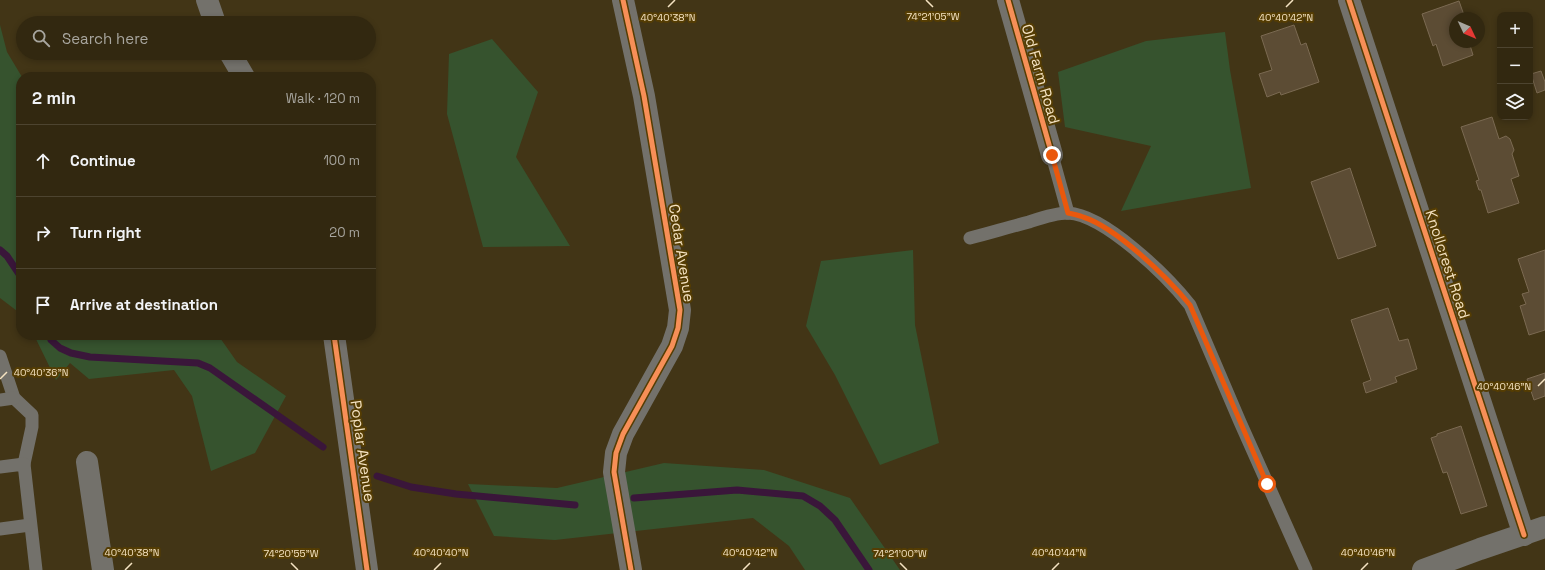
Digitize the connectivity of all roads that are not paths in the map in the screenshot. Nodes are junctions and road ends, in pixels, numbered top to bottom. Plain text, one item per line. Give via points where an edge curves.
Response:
1 (206, 0) edge
2 (623, 0) edge
3 (1008, 0) edge
4 (1349, 0) edge
5 (212, 16) edge
6 (234, 60) edge
7 (241, 72) edge
8 (1052, 155) joint
9 (1068, 213) junction
10 (970, 238) dead end
11 (335, 340) edge
12 (0, 356) edge
13 (14, 398) junction
14 (0, 400) edge
15 (87, 462) dead end
16 (24, 464) junction
17 (0, 467) edge
18 (30, 525) junction
19 (1545, 528) edge
20 (0, 529) edge
21 (1524, 534) junction
22 (1458, 564) edge
23 (36, 570) edge
24 (103, 570) edge
25 (367, 570) edge
26 (631, 570) edge
27 (1306, 570) edge
28 (1423, 570) edge

1 - 5 street
2 - 26 street, Cedar Avenue via 644,96 680,310 672,346 623,434 616,453 614,472
3 - 8 street, Old Farm Road
4 - 21 street, Knollcrest Road
6 - 7 street
8 - 9 lane
9 - 10 lane
9 - 27 lane via 1096,223 1135,250 1178,290 1190,305
11 - 25 street, Poplar Avenue
12 - 13 lane
13 - 14 lane
13 - 16 lane via 32,415
15 - 24 street
16 - 17 lane
16 - 18 lane
18 - 20 lane
18 - 23 lane
19 - 21 street
21 - 22 street
22 - 28 street

